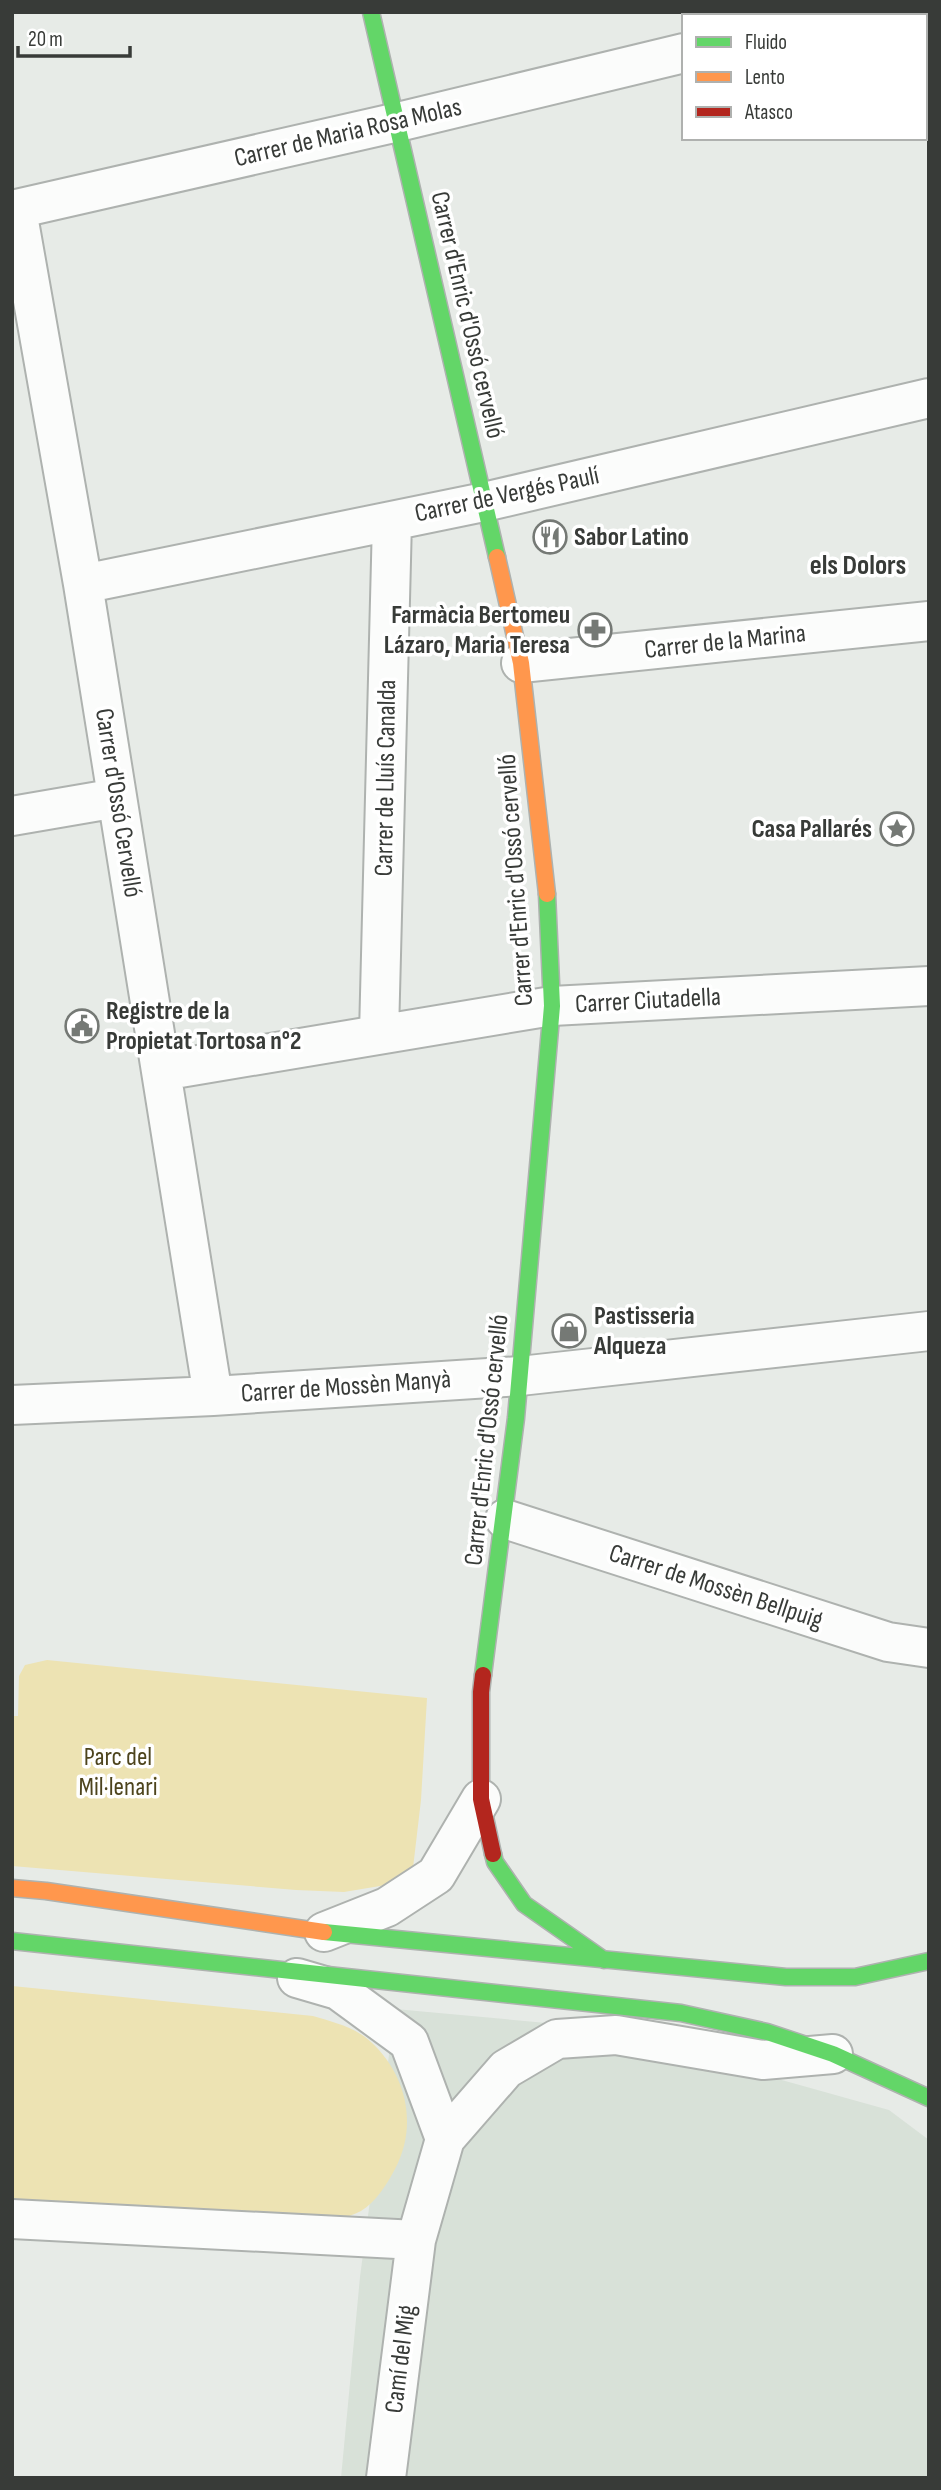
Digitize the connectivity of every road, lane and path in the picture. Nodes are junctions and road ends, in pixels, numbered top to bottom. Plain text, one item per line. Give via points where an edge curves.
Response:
1 (371, 12) edge
2 (682, 53) edge
3 (398, 122) junction
4 (15, 210) edge
5 (929, 397) edge
6 (484, 502) junction
7 (392, 521) junction
8 (83, 583) junction
9 (929, 621) edge
10 (520, 663) junction
11 (117, 798) junction
12 (12, 816) edge
13 (929, 986) edge
14 (552, 1006) junction
15 (379, 1034) junction
16 (162, 1071) junction
17 (929, 1331) edge
18 (520, 1376) junction
19 (213, 1396) junction
20 (12, 1405) edge
21 (505, 1518) junction
22 (929, 1648) edge
23 (481, 1800) junction
24 (12, 1888) edge
25 (324, 1932) junction
26 (12, 1941) edge
27 (604, 1960) junction
28 (929, 1961) edge
29 (259, 1966) junction
30 (833, 2054) junction
31 (929, 2098) edge
32 (445, 2138) junction
33 (12, 2219) edge
34 (416, 2240) junction
35 (386, 2478) edge

1 - 3 street, Carrer d'Enric d'Ossó cervelló
2 - 3 street, Carrer de Maria Rosa Molas
3 - 4 street, Carrer de Maria Rosa Molas
3 - 6 street, Carrer d'Enric d'Ossó cervelló
4 - 8 street, Carrer d'Ossó Cervelló
5 - 6 street, Carrer de Vergés Paulí
6 - 7 street, Carrer de Vergés Paulí
6 - 10 street, Carrer d'Enric d'Ossó cervelló
7 - 8 street, Carrer de Vergés Paulí
7 - 15 street, Carrer de Lluís Canalda
8 - 11 street, Carrer d'Ossó Cervelló
9 - 10 street, Carrer de la Marina
10 - 14 street, Carrer d'Enric d'Ossó cervelló via 546,876
11 - 12 street
11 - 16 street, Carrer d'Ossó Cervelló
13 - 14 street, Carrer Ciutadella
14 - 15 street, Carrer Ciutadella
14 - 18 street, Carrer d'Enric d'Ossó cervelló
15 - 16 street, Carrer Ciutadella
16 - 19 street, Carrer d'Ossó Cervelló
17 - 18 street, Carrer de Mossèn Manyà
18 - 19 street, Carrer de Mossèn Manyà
18 - 21 street, Carrer d'Enric d'Ossó cervelló
19 - 20 street, Carrer de Mossèn Manyà
21 - 22 street, Carrer de Mossèn Bellpuig via 888,1642
21 - 23 street, Carrer d'Enric d'Ossó cervelló via 481,1692
23 - 25 street via 436,1875 387,1907
23 - 27 street, Carrer d'Enric d'Ossó cervelló via 495,1862 524,1904
24 - 25 street
25 - 27 street
26 - 29 street
27 - 28 street via 786,1977 855,1977
29 - 30 street via 681,2013 767,2032
29 - 32 street via 338,1990 409,2042
30 - 31 street
30 - 32 street via 763,2060 616,2035 556,2039 506,2069
32 - 34 street, Camí del Mig
33 - 34 street
34 - 35 street, Camí del Mig

